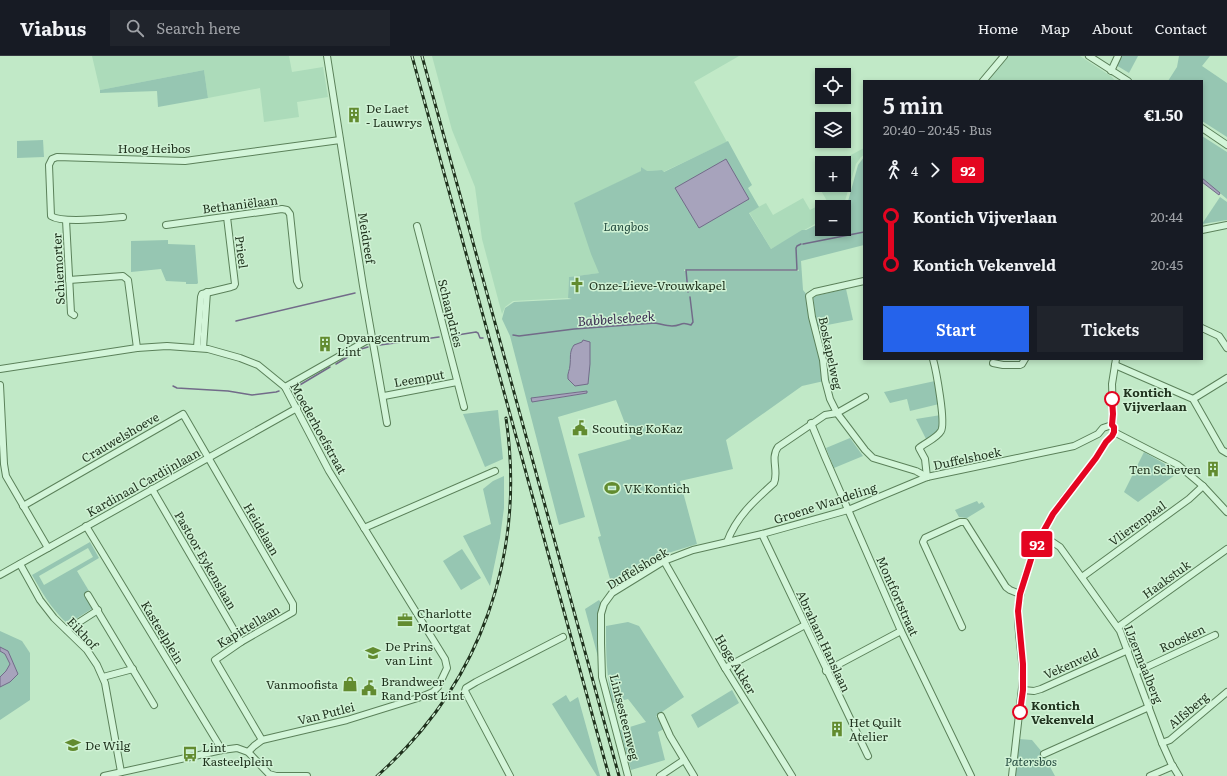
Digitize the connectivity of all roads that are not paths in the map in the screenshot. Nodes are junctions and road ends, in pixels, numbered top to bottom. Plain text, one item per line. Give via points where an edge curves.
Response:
1 (327, 56) edge
2 (1004, 56) edge
3 (1089, 56) edge
4 (1118, 56) edge
5 (1111, 71) junction
6 (984, 80) edge
7 (1126, 80) edge
8 (1203, 129) edge
9 (340, 140) junction
10 (1227, 145) edge
11 (124, 217) dead end
12 (226, 217) junction
13 (66, 220) junction
14 (166, 225) dead end
15 (417, 226) dead end
16 (1227, 226) edge
17 (1203, 230) edge
18 (69, 280) junction
19 (863, 281) edge
20 (299, 285) dead end
21 (74, 315) dead end
22 (1203, 328) edge
23 (373, 339) junction
24 (137, 348) junction
25 (200, 348) junction
26 (1227, 348) edge
27 (933, 360) edge
28 (1024, 360) edge
29 (1115, 362) edge
30 (993, 363) dead end
31 (0, 369) edge
32 (1227, 378) edge
33 (457, 382) junction
34 (0, 386) edge
35 (285, 387) junction
36 (384, 396) junction
37 (865, 397) dead end
38 (1192, 399) junction
39 (464, 407) dead end
40 (297, 408) junction
41 (837, 413) junction
42 (388, 423) dead end
43 (811, 423) junction
44 (1112, 425) junction
45 (1114, 432) junction
46 (1098, 434) junction
47 (1106, 442) junction
48 (1226, 453) edge
49 (208, 458) junction
50 (495, 471) dead end
51 (927, 477) junction
52 (1203, 486) junction
53 (152, 489) junction
54 (24, 506) junction
55 (848, 510) junction
56 (1227, 512) edge
57 (86, 526) junction
58 (364, 528) junction
59 (762, 534) junction
60 (1042, 534) junction
61 (727, 542) junction
62 (48, 548) junction
63 (1227, 549) edge
64 (664, 561) junction
65 (20, 564) junction
66 (0, 575) edge
67 (1082, 577) junction
68 (1020, 594) junction
69 (88, 595) dead end
70 (98, 610) junction
71 (293, 612) joint
72 (602, 616) joint
73 (805, 625) junction
74 (962, 627) dead end
75 (1118, 627) junction
76 (67, 630) junction
77 (901, 631) junction
78 (1215, 635) dead end
79 (563, 637) dead end
80 (241, 642) junction
81 (1128, 650) junction
82 (447, 665) joint
83 (725, 668) junction
84 (133, 669) junction
85 (826, 671) junction
86 (1136, 672) junction
87 (103, 677) junction
88 (1023, 690) junction
89 (1227, 692) edge
90 (154, 705) dead end
91 (1149, 707) junction
92 (661, 716) dead end
93 (262, 740) junction
94 (1162, 743) junction
95 (222, 750) junction
96 (248, 752) junction
97 (1044, 754) dead end
98 (868, 756) dead end
99 (684, 760) junction
100 (1173, 766) junction
101 (122, 772) junction
102 (104, 776) edge
103 (307, 776) edge
104 (510, 776) edge
105 (628, 776) edge
106 (660, 776) edge
107 (694, 776) edge
108 (792, 776) edge
109 (971, 776) edge
110 (1012, 776) edge
111 (1150, 776) edge
112 (1179, 776) edge

1 - 9 street, Meidreef
2 - 6 street
3 - 5 street
4 - 5 street
5 - 7 street
8 - 10 street
9 - 13 street, Hoog Heibos via 185,161 57,157 52,159 49,165 50,212 54,218
9 - 23 street, Meidreef
11 - 13 street
12 - 14 street, Bethaniëlaan
12 - 20 street, Bethaniëlaan via 287,210 290,214
12 - 25 street, Prieel via 235,284 231,288 202,294
13 - 18 street, Schiemorter
15 - 33 street, Schaapdries
16 - 17 street
18 - 21 street, Schiemorter via 71,313
18 - 24 street via 123,276 128,280
19 - 41 street, Boskapelweg via 815,292 809,296 810,312 824,360 825,380
22 - 26 street via 1219,336
23 - 35 street
23 - 36 street, Meidreef
24 - 25 street, Moederhoefstraat
24 - 31 street, Moederhoefstraat
25 - 35 street, Moederhoefstraat via 258,365
27 - 51 street via 942,412 942,430 919,448 925,459
28 - 30 street via 1020,365
29 - 38 street
29 - 44 street
32 - 38 street
33 - 36 street, Leemput
33 - 39 street, Schaapdries
34 - 54 street via 6,476
35 - 40 street, Moederhoefstraat
36 - 42 street, Meidreef
37 - 41 street
38 - 48 street
40 - 49 street, Kardinaal Cardijnlaan
40 - 58 street, Moederhoefstraat via 329,471
41 - 43 street via 825,415
41 - 51 street, Duffelshoek via 873,458 916,470
43 - 55 street, Montfortstraat
43 - 61 street via 778,447 774,459 774,483 748,507 731,531
44 - 45 street
44 - 46 street, Duffelshoek via 1103,428
45 - 47 street
45 - 52 street via 1170,460 1186,470
46 - 47 street via 1100,439
46 - 51 street, Duffelshoek via 1074,446
47 - 60 street via 1053,514
49 - 53 street, Kardinaal Cardijnlaan
49 - 54 street, Crauwelshoeve via 183,414
49 - 71 street, Heidelaan via 293,604
50 - 58 street
51 - 55 street, Groene Wandeling
52 - 56 street
52 - 67 street, Vlierenpaal
53 - 57 street, Kardinaal Cardijnlaan
53 - 80 street, Pastoor Eykenslaan
54 - 62 street
55 - 59 street, Groene Wandeling
55 - 77 street, Montfortstraat
57 - 62 street, Kardinaal Cardijnlaan
57 - 95 street, Kasteelplein
58 - 82 street, Moederhoefstraat
59 - 61 street, Groene Wandeling
59 - 73 street, Abraham Hanslaan
60 - 67 street, IJzermaalberg via 1059,546
60 - 68 street
61 - 64 street, Duffelshoek via 693,550
62 - 65 street, Kardinaal Cardijnlaan
63 - 75 street, Haakstuk
64 - 72 street, Duffelshoek via 612,593 604,604
64 - 83 street, Hoge Akker
65 - 66 street, Kardinaal Cardijnlaan
65 - 76 street, Eikhof via 40,600
67 - 75 street, IJzermaalberg
68 - 74 street via 1004,586 964,522 925,538 923,542
68 - 88 street via 1018,616
69 - 70 street
70 - 76 street
70 - 84 street
71 - 80 street, Kapittellaan
72 - 105 street, Lintsesteenweg via 602,677
73 - 83 street
73 - 85 street, Abraham Hanslaan
75 - 81 street, IJzermaalberg
76 - 87 street, Eikhof via 87,650
77 - 85 street
77 - 109 street, Montfortstraat
78 - 86 street, Roosken
79 - 104 street via 466,688 465,691
80 - 93 street, Kapittellaan via 215,660
81 - 86 street, IJzermaalberg
81 - 88 street, Vekenveld via 1041,689
82 - 93 street, Van Putlei via 447,672 438,687 421,697 347,720
83 - 108 street, Hoge Akker
84 - 87 street
84 - 90 street
85 - 98 street, Abraham Hanslaan
86 - 91 street, IJzermaalberg
87 - 101 street, Eikhof
88 - 110 street
89 - 94 street, Alfsberg via 1170,740
91 - 94 street, IJzermaalberg
91 - 97 street
92 - 99 street
93 - 96 street, Van Putlei
94 - 100 street, IJzermaalberg
95 - 96 street via 237,748
95 - 101 street
96 - 103 street via 269,774
99 - 106 street
99 - 107 street
100 - 111 street
100 - 112 street, IJzermaalberg
101 - 102 street

